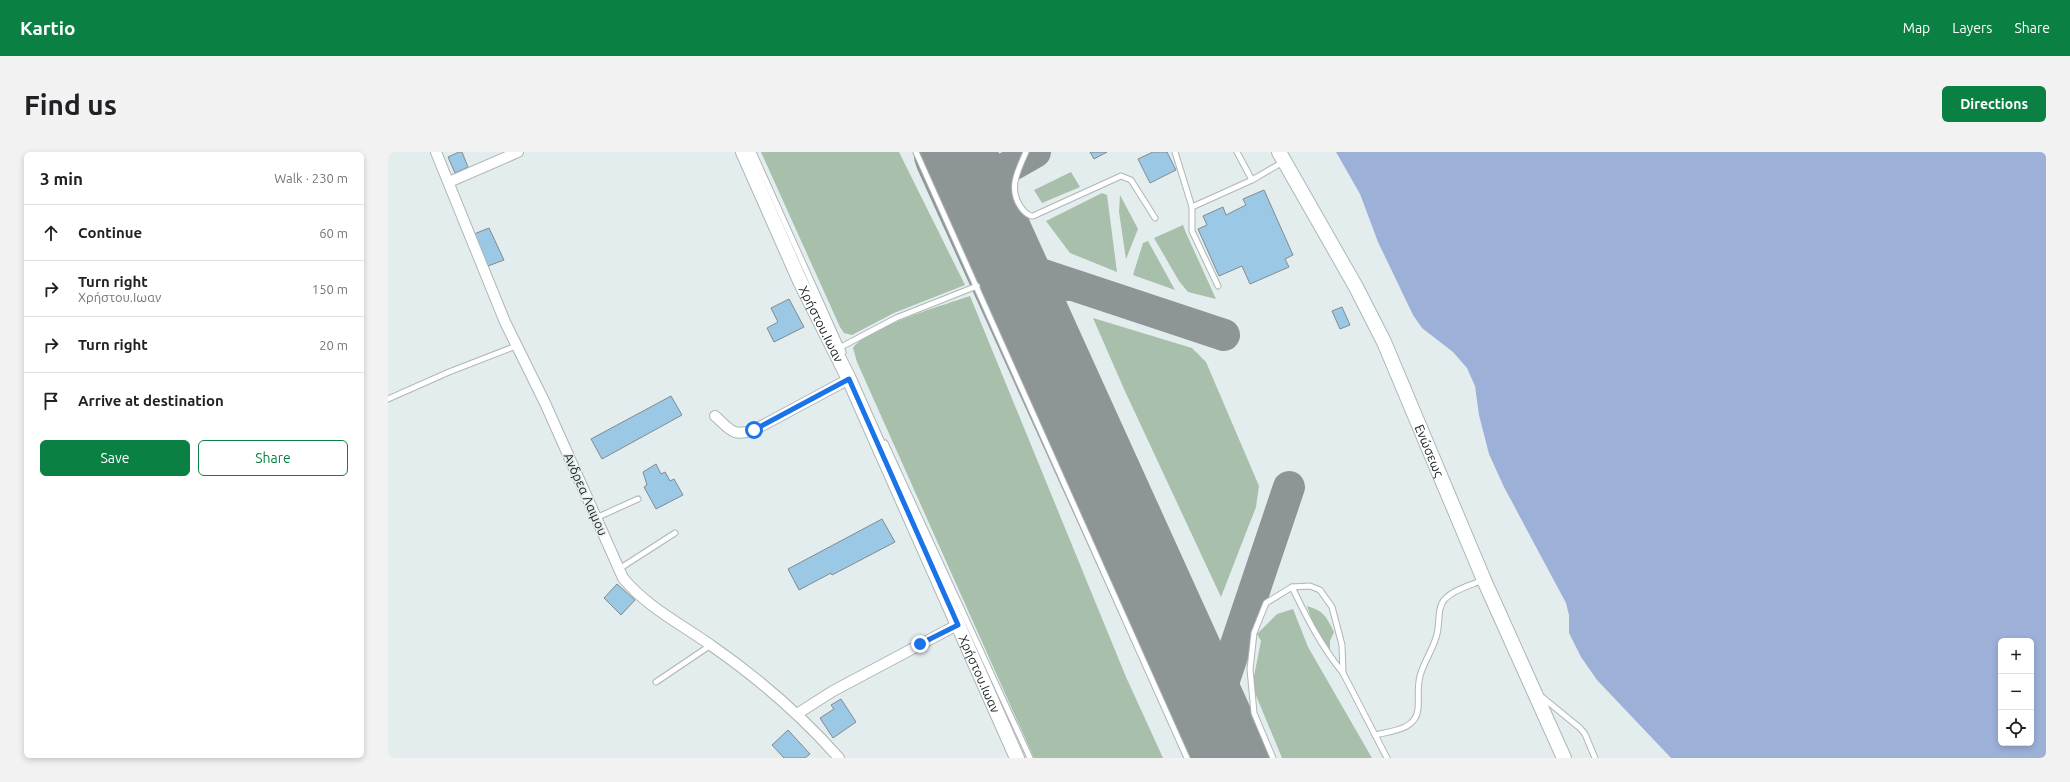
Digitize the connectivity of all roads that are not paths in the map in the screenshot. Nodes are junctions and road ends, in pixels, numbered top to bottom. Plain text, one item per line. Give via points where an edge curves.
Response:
1 (436, 152) edge
2 (518, 152) edge
3 (743, 152) edge
4 (753, 152) edge
5 (916, 152) edge
6 (1026, 152) edge
7 (1175, 152) edge
8 (1237, 152) edge
9 (1282, 157) edge
10 (1252, 180) junction
11 (449, 182) junction
12 (1192, 207) junction
13 (1155, 218) dead end
14 (977, 286) junction
15 (1218, 286) dead end
16 (516, 346) junction
17 (841, 347) junction
18 (849, 379) junction
19 (388, 399) edge
20 (871, 412) dead end
21 (715, 416) dead end
22 (884, 441) dead end
23 (638, 499) dead end
24 (598, 517) junction
25 (675, 533) dead end
26 (619, 569) junction
27 (1484, 580) junction
28 (1292, 587) junction
29 (958, 625) junction
30 (711, 645) junction
31 (1343, 673) junction
32 (656, 682) dead end
33 (1535, 691) junction
34 (797, 714) junction
35 (1375, 735) junction
36 (839, 758) edge
37 (1017, 758) edge
38 (1030, 758) edge
39 (1187, 758) edge
40 (1273, 758) edge
41 (1387, 758) edge
42 (1564, 758) edge
43 (1595, 758) edge

1 - 11 street, Ανδρεα Λαιμου
2 - 11 street
3 - 18 street, Χρήστου.Ιωαν via 800,282
4 - 17 lane
5 - 14 lane
6 - 13 lane via 1013,191 1028,215 1033,216 1121,176 1131,180
7 - 12 lane
8 - 10 lane
9 - 10 lane
9 - 27 street, Ενώσεως via 1356,287 1384,342
10 - 12 lane
11 - 16 street, Ανδρεα Λαιμου
12 - 15 lane via 1192,231
14 - 17 lane via 896,318
14 - 39 lane
16 - 19 lane
16 - 24 street, Ανδρεα Λαιμου
17 - 20 lane
18 - 21 street via 754,430 741,434 733,432
18 - 29 street, Χρήστου.Ιωαν
22 - 38 lane
23 - 24 lane
24 - 26 street, Ανδρεα Λαιμου
25 - 26 lane
26 - 30 street, Ανδρεα Λαιμου via 632,589 662,613
27 - 33 street, Ενώσεως
27 - 35 lane via 1452,594 1441,606 1436,638 1417,688 1418,710 1414,720 1398,730
28 - 31 lane via 1327,654
28 - 31 lane via 1310,586 1320,590 1332,607 1342,644
28 - 40 lane via 1266,603 1254,633 1250,669 1254,713
29 - 34 street
29 - 37 street, Χρήστου.Ιωαν
30 - 32 lane
30 - 34 street, Ανδρεα Λαιμου
31 - 35 lane
33 - 42 street, Ενώσεως
33 - 43 lane via 1580,728
34 - 36 street, Ανδρεα Λαιμου
35 - 41 lane

